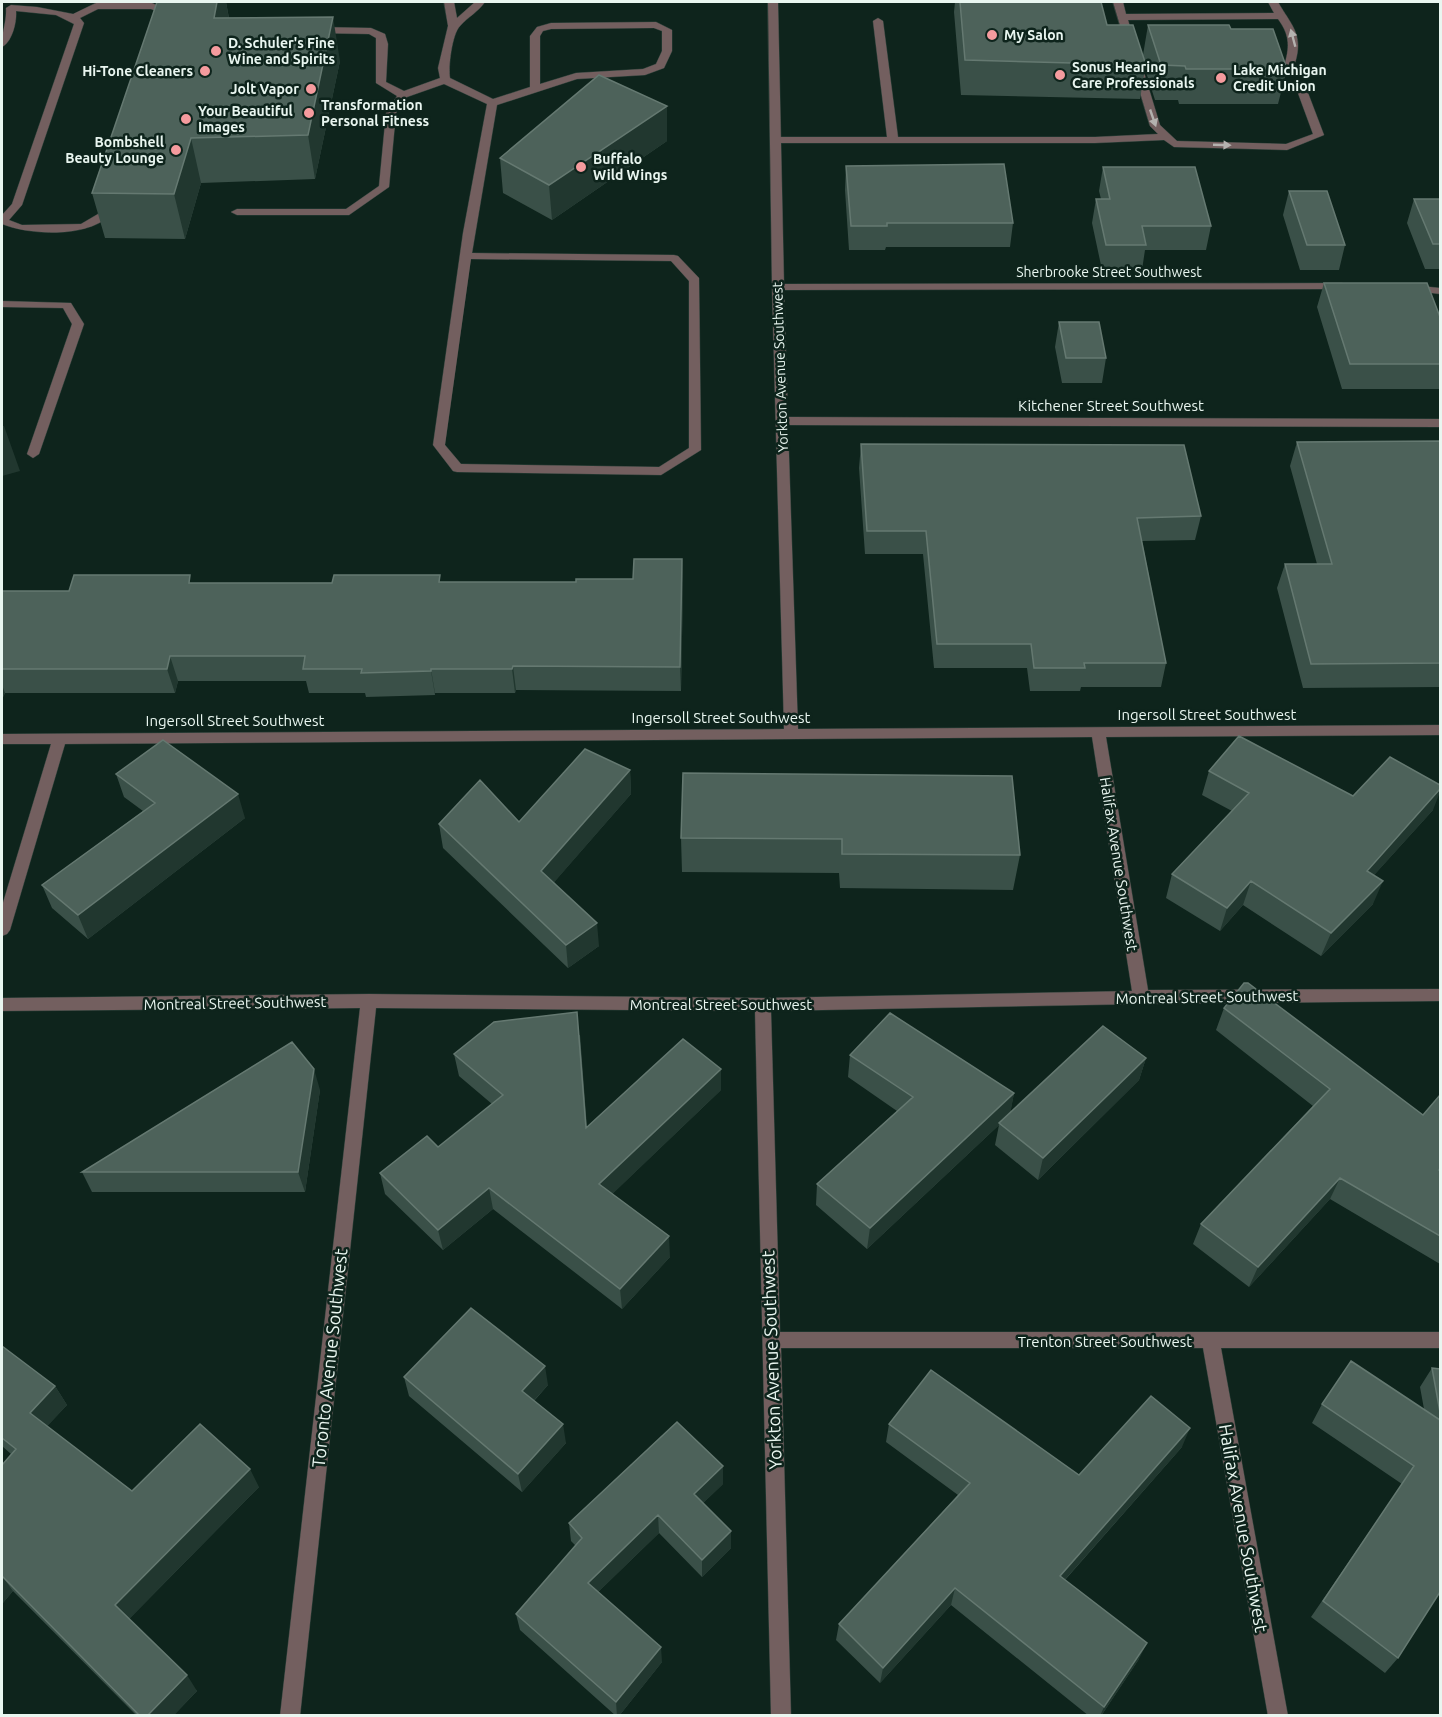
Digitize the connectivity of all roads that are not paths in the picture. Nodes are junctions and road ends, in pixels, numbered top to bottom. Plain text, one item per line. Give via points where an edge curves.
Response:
1 (449, 2) edge
2 (480, 2) edge
3 (773, 2) edge
4 (1119, 2) edge
5 (1273, 2) edge
6 (10, 6) edge
7 (1280, 16) junction
8 (75, 17) junction
9 (1123, 17) junction
10 (878, 21) dead end
11 (453, 26) junction
12 (307, 30) edge
13 (157, 34) edge
14 (2, 44) edge
15 (1290, 63) dead end
16 (446, 80) junction
17 (1300, 85) dead end
18 (535, 88) junction
19 (403, 95) junction
20 (492, 103) junction
21 (1167, 137) junction
22 (776, 140) junction
23 (893, 141) junction
24 (110, 193) edge
25 (237, 212) dead end
26 (2, 221) edge
27 (466, 256) junction
28 (1359, 286) edge
29 (778, 287) junction
30 (1402, 287) edge
31 (1440, 291) edge
32 (2, 304) edge
33 (782, 421) junction
34 (1440, 423) edge
35 (33, 454) dead end
36 (1440, 730) edge
37 (1098, 731) junction
38 (791, 733) junction
39 (60, 738) junction
40 (2, 739) edge
41 (2, 930) edge
42 (1440, 995) edge
43 (1141, 997) junction
44 (369, 1001) junction
45 (2, 1005) edge
46 (763, 1005) junction
47 (770, 1340) junction
48 (1440, 1340) edge
49 (1211, 1341) junction
50 (290, 1716) edge
51 (781, 1716) edge
52 (1278, 1716) edge

1 - 11 street
2 - 11 street
3 - 22 street, Yorkton Avenue Southwest
4 - 9 street
5 - 7 street
6 - 8 street
6 - 14 street via 12,20
7 - 9 street
15 -> 7 street via 1296,46 1290,26
8 - 13 street via 96,6 152,6 164,11
8 - 26 street via 79,23 17,205
9 -> 21 street via 1155,126
10 - 23 street
11 - 16 street via 443,68
12 - 19 street via 370,31 381,36 381,83
16 - 19 street
16 - 20 street
21 -> 17 street via 1174,144 1287,147 1319,135
18 - 18 street via 576,76 645,72 660,66 667,51 667,30 656,25 540,29 536,36
18 - 20 street
19 - 25 street via 391,113 384,186 350,212
20 - 27 street
21 - 23 street
22 - 23 street
22 - 29 street, Yorkton Avenue Southwest
24 - 26 street via 103,216 83,227 21,228
27 - 27 street via 439,445 457,468 661,471 695,450 695,280 674,258
28 - 29 street, Sherbrooke Street Southwest
29 - 33 street, Yorkton Avenue Southwest
30 - 31 street
32 - 35 street via 67,304 78,324
33 - 34 street, Kitchener Street Southwest
33 - 38 street, Yorkton Avenue Southwest
36 - 37 street, Ingersoll Street Southwest
37 - 38 street, Ingersoll Street Southwest
37 - 43 street, Halifax Avenue Southwest
38 - 39 street, Ingersoll Street Southwest
39 - 40 street, Ingersoll Street Southwest
39 - 41 street
42 - 43 street, Montreal Street Southwest
43 - 46 street, Montreal Street Southwest
44 - 45 street, Montreal Street Southwest
44 - 46 street, Montreal Street Southwest
44 - 50 street, Toronto Avenue Southwest
46 - 47 street, Yorkton Avenue Southwest
47 - 49 street, Trenton Street Southwest
47 - 51 street, Yorkton Avenue Southwest
48 - 49 street, Trenton Street Southwest
49 - 52 street, Halifax Avenue Southwest

